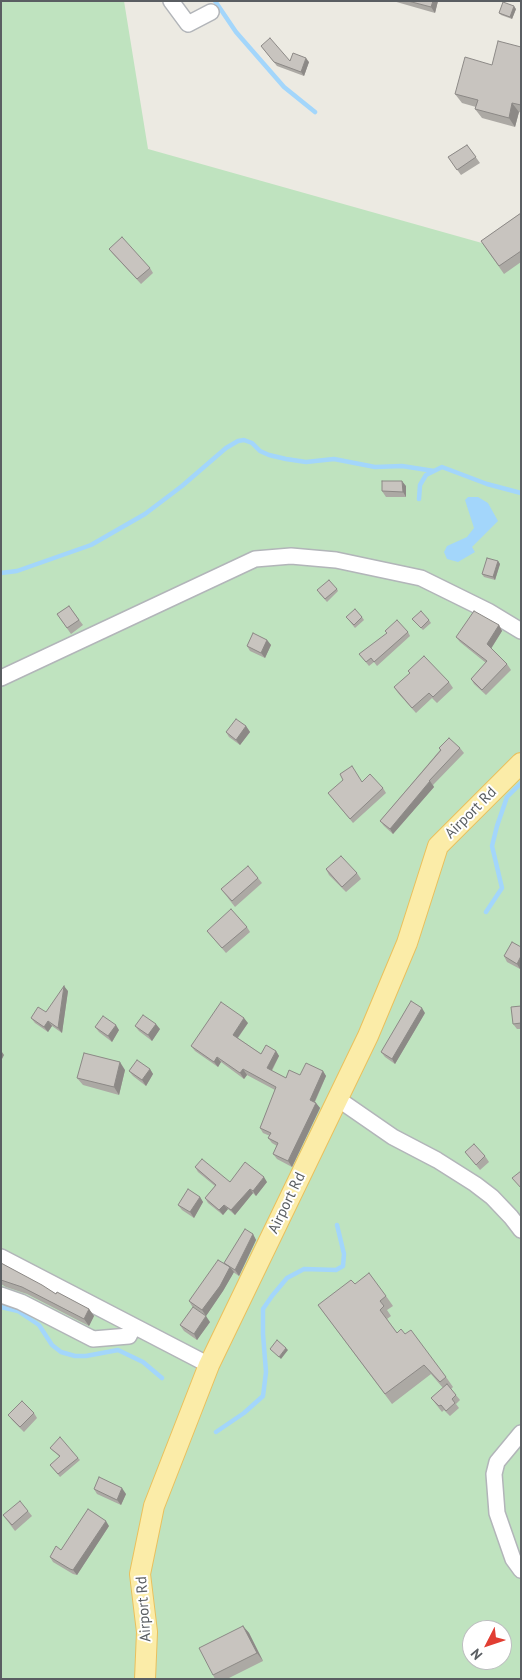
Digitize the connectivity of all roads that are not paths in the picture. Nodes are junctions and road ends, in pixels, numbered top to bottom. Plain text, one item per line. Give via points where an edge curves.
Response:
1 (171, 1) edge
2 (211, 12) dead end
3 (521, 631) edge
4 (1, 678) edge
5 (521, 763) edge
6 (338, 1099) junction
7 (521, 1230) edge
8 (1, 1256) edge
9 (1, 1295) edge
10 (134, 1326) junction
11 (209, 1365) junction
12 (521, 1433) edge
13 (521, 1570) edge
14 (145, 1679) edge

1 - 2 street via 188,24
3 - 4 street via 422,578 336,560 291,556 255,559
5 - 6 main road, Airport Rd via 438,846 407,943
6 - 7 street via 394,1137 475,1184 492,1197
6 - 11 main road, Airport Rd
8 - 10 street
9 - 10 street via 22,1302 93,1339 128,1336
10 - 11 street
11 - 14 main road, Airport Rd via 154,1506 140,1574 147,1632
12 - 13 street via 497,1462 494,1474 497,1513 512,1559

